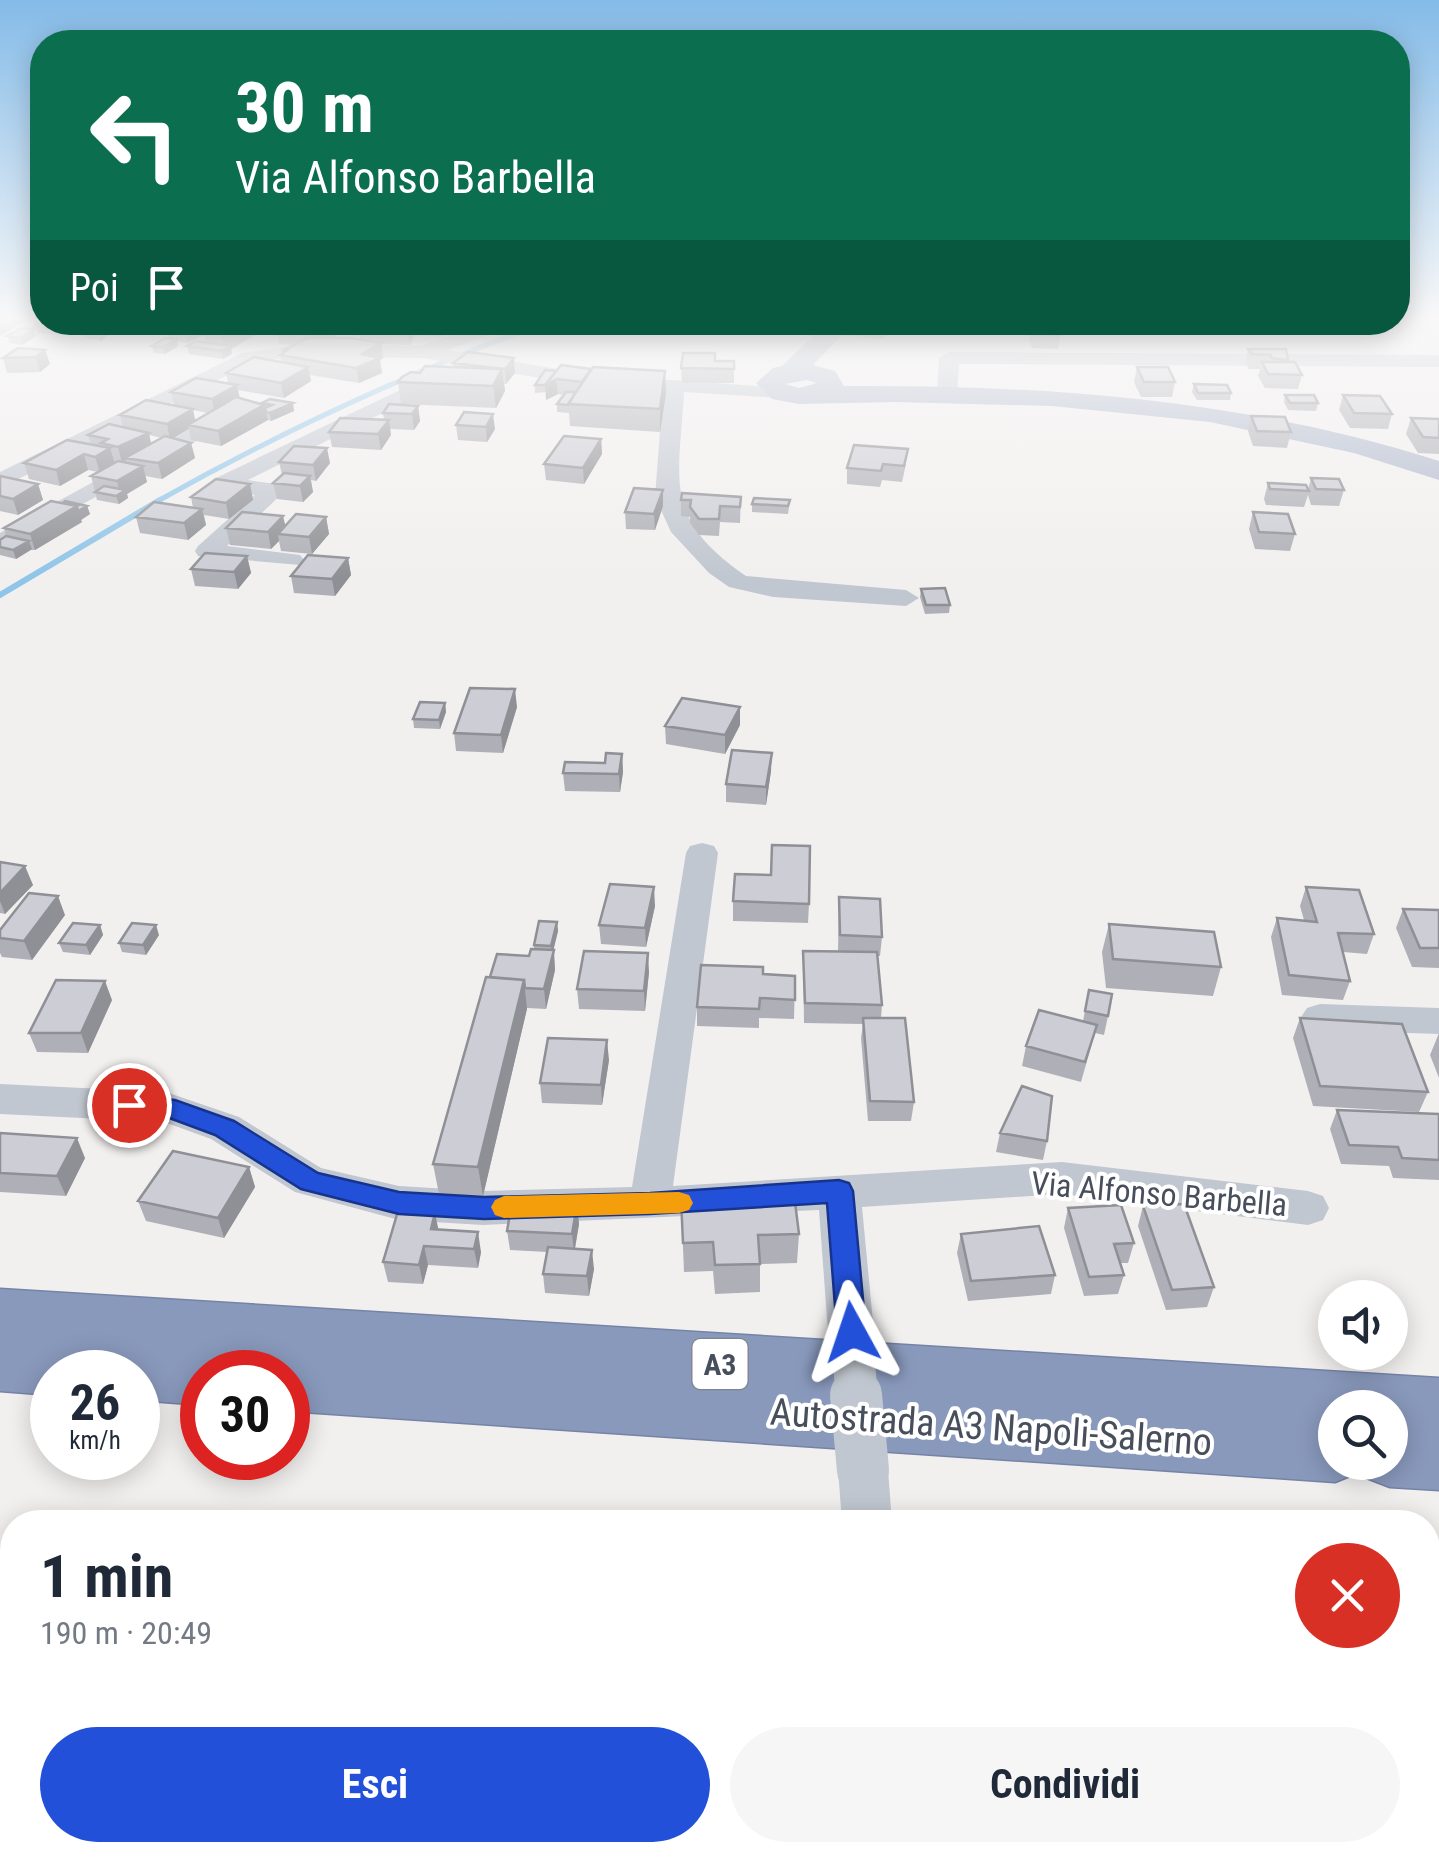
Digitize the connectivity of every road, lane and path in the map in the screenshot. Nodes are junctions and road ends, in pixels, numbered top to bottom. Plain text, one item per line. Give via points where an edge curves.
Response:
1 (156, 404) edge
2 (246, 404) edge
3 (378, 404) edge
4 (678, 404) edge
5 (1112, 404) edge
6 (1439, 471) edge
7 (0, 481) edge
8 (0, 542) edge
9 (290, 560) dead end
10 (906, 598) dead end
11 (702, 854) dead end
12 (1320, 1017) edge
13 (1439, 1021) edge
14 (0, 1099) edge
15 (839, 1191) junction
16 (650, 1204) junction
17 (1308, 1208) dead end
18 (0, 1318) edge
19 (0, 1361) edge
20 (180, 1373) edge
21 (310, 1381) edge
22 (1439, 1410) edge
23 (1318, 1448) edge
24 (1408, 1454) edge
25 (1439, 1456) edge
26 (866, 1510) edge

1 - 7 street
2 - 8 street
3 - 9 street via 222,484 274,490 207,551
4 - 10 street via 667,497 680,527 718,568 738,582 772,589
5 - 6 main road via 1334,436
11 - 16 street
12 - 13 street
14 - 16 street, Via Alfonso Barbella via 166,1106 224,1128 310,1182 399,1203
15 - 16 street, Via Alfonso Barbella
15 - 17 street, Via Alfonso Barbella via 1062,1178
15 - 26 street, bridge
18 - 22 highway, Autostrada A3 Napoli-Salerno / A3
19 - 20 highway
21 - 23 highway, Autostrada A3 Napoli-Salerno / A3
24 - 25 highway

